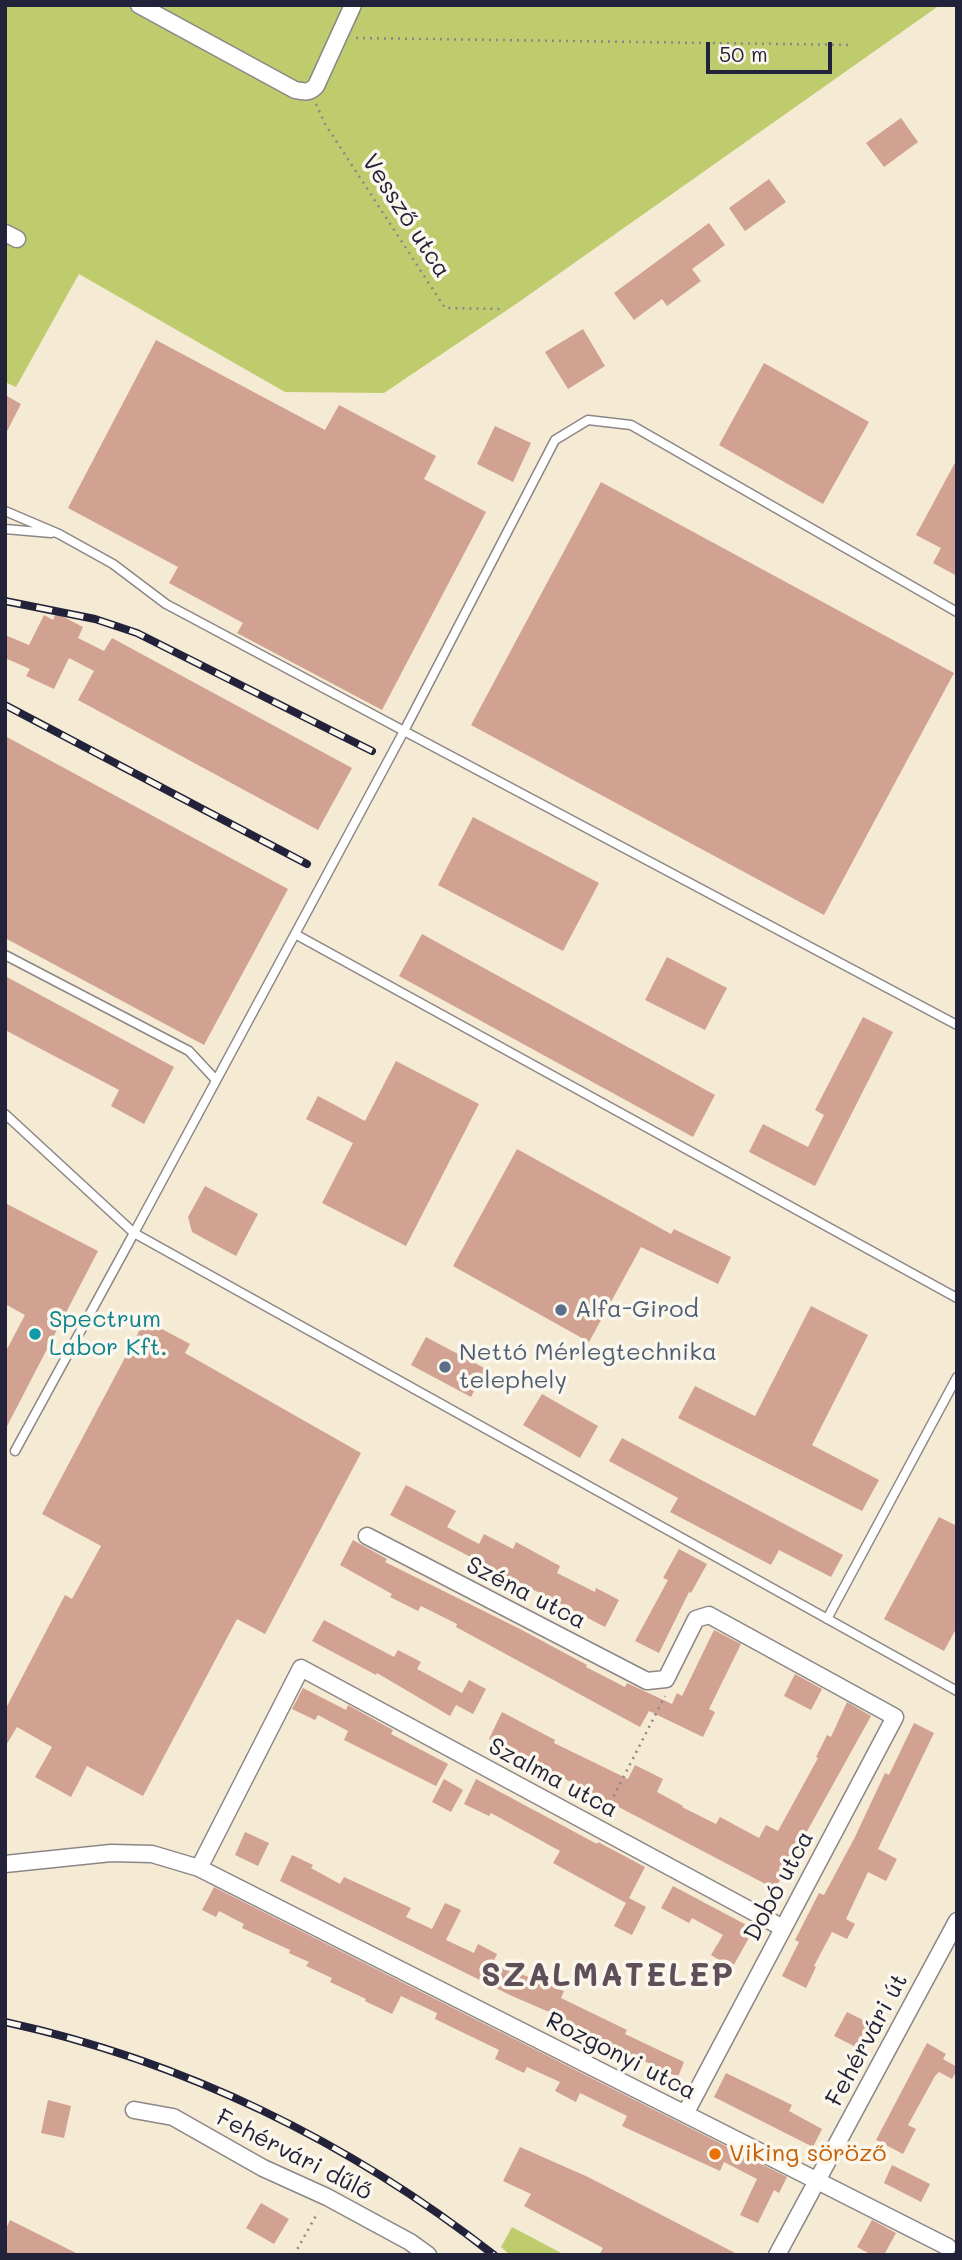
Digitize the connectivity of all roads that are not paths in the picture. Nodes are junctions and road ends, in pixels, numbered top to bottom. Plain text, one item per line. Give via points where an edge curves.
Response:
1 (139, 5) edge
2 (353, 5) edge
3 (5, 511) edge
4 (5, 529) edge
5 (59, 534) junction
6 (957, 612) edge
7 (404, 731) junction
8 (295, 934) junction
9 (5, 955) edge
10 (957, 1025) edge
11 (216, 1080) junction
12 (5, 1114) edge
13 (134, 1233) junction
14 (957, 1298) edge
15 (957, 1377) edge
16 (15, 1451) dead end
17 (367, 1536) dead end
18 (827, 1619) junction
19 (957, 1691) edge
20 (895, 1717) joint
21 (5, 1864) edge
22 (199, 1868) junction
23 (957, 1921) edge
24 (783, 1928) junction
25 (134, 2109) dead end
26 (685, 2114) junction
27 (817, 2179) junction
28 (949, 2245) edge
29 (428, 2255) edge
30 (777, 2255) edge

1 - 2 street via 295,90 311,91
3 - 5 lane
4 - 5 lane
5 - 7 lane via 113,564 166,604
6 - 7 lane via 631,425 588,420 555,440
7 - 8 lane
7 - 10 lane
8 - 11 lane
8 - 14 lane
9 - 11 lane via 189,1051
11 - 13 lane
12 - 13 lane
13 - 16 lane
13 - 18 lane
15 - 18 lane
17 - 20 street, Széna utca via 647,1681 666,1679 696,1619 709,1615
18 - 19 lane
20 - 24 street, Dobó utca
21 - 22 street, Rozgonyi utca via 111,1853 152,1854
22 - 24 street, Szalma utca via 301,1668
22 - 26 street, Rozgonyi utca
23 - 27 street, Fehérvári út
24 - 26 street, Dobó utca
25 - 29 street, Fehérvári dűlő via 173,2117 263,2168 327,2196
26 - 27 street, Rozgonyi utca
27 - 28 street, Rozgonyi utca
27 - 30 street, Fehérvári út

